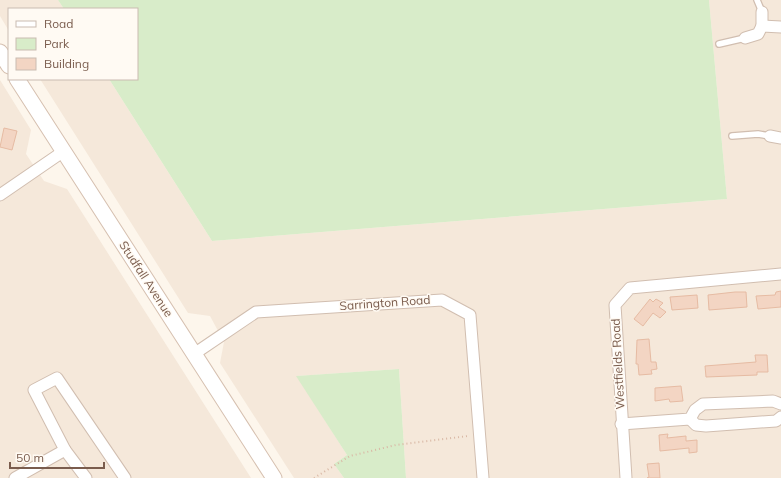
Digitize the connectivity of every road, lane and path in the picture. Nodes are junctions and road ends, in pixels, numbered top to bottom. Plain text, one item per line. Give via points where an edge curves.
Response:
1 (757, 0) edge
2 (762, 12) joint
3 (762, 26) junction
4 (781, 27) edge
5 (745, 38) joint
6 (719, 44) dead end
7 (0, 52) edge
8 (8, 64) edge
9 (18, 80) edge
10 (732, 136) dead end
11 (770, 136) joint
12 (781, 138) edge
13 (64, 151) junction
14 (0, 195) edge
15 (781, 274) edge
16 (194, 354) junction
17 (781, 404) edge
18 (781, 417) edge
19 (690, 419) junction
20 (621, 424) junction
21 (479, 435) junction
22 (65, 450) junction
23 (15, 478) edge
24 (86, 478) edge
25 (124, 478) edge
26 (274, 478) edge
27 (314, 478) edge
28 (483, 478) edge
29 (626, 478) edge

1 - 2 lane
2 - 3 street
3 - 4 street
3 - 5 street via 758,34
5 - 6 lane
7 - 8 street
9 - 13 street, Studfall Avenue
10 - 11 lane
11 - 12 street
13 - 14 street
13 - 16 street, Studfall Avenue
15 - 20 street, Westfields Road via 630,288 615,305
16 - 21 street, Sarrington Road via 256,312 442,300 470,315
16 - 26 street, Studfall Avenue
17 - 19 street via 772,401 703,404 695,410
18 - 19 street via 776,422 706,426 696,425
19 - 20 street
20 - 29 street, Westfields Road
21 - 27 path via 396,444 350,456
21 - 28 street, Sarrington Road
22 - 23 street
22 - 24 street
22 - 25 street via 34,390 57,378

